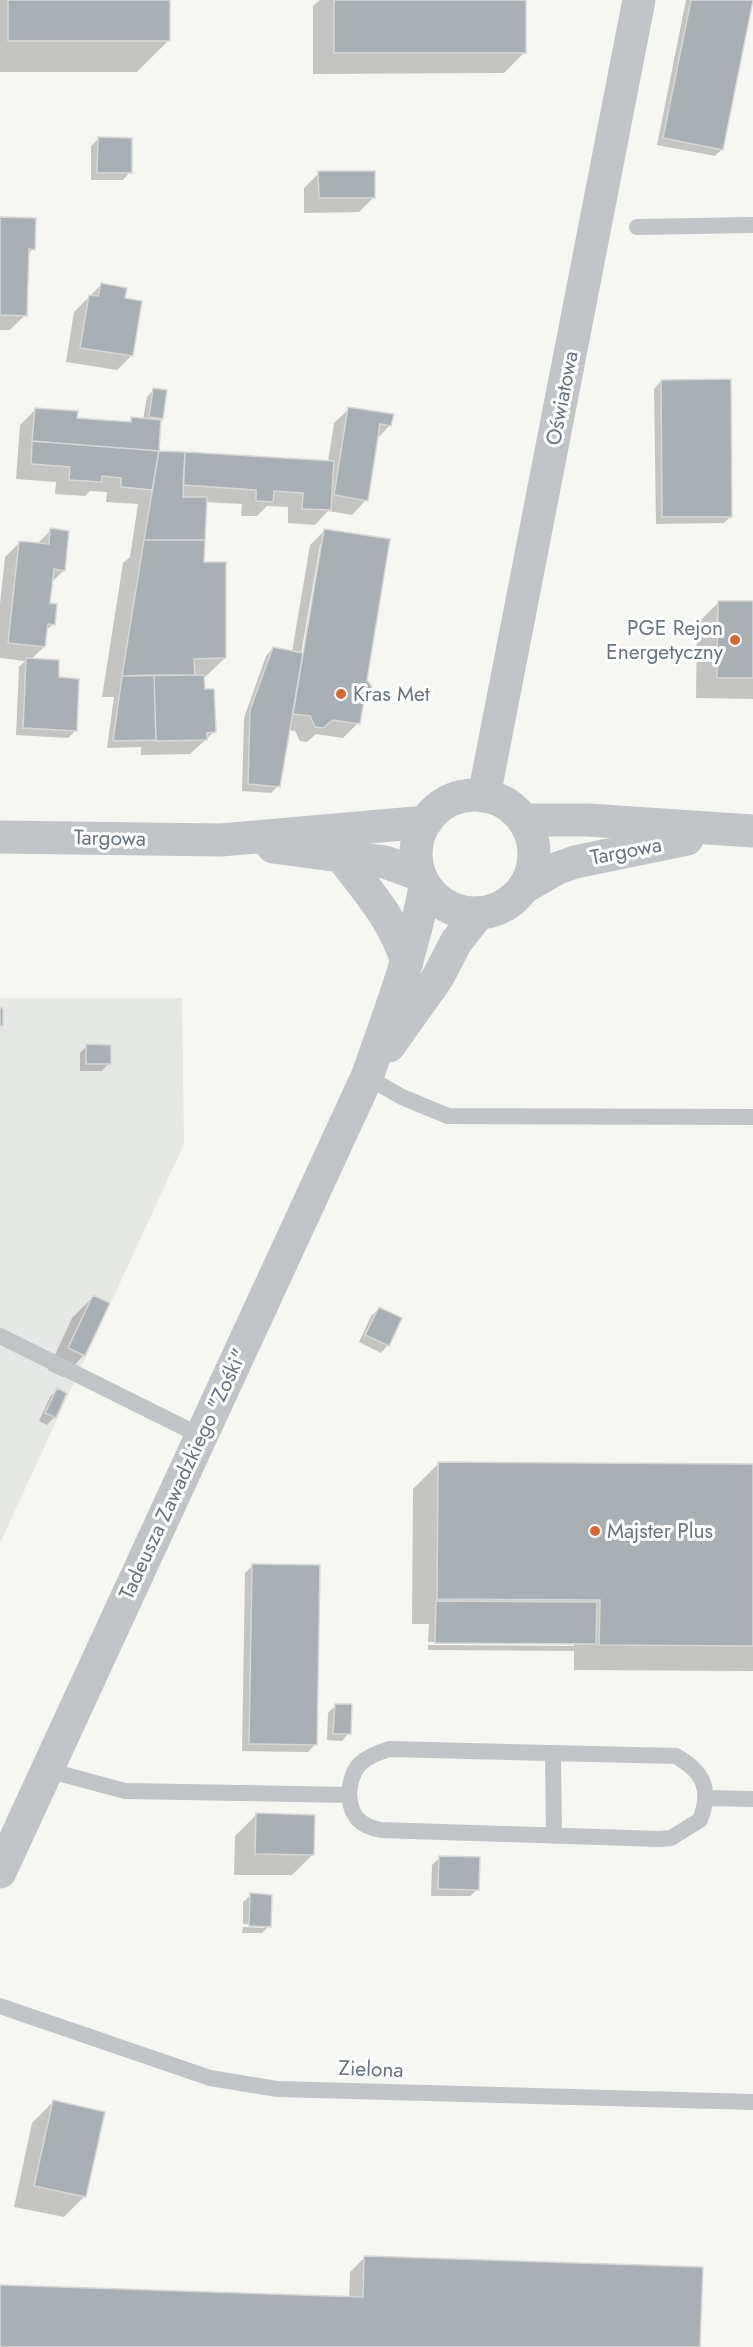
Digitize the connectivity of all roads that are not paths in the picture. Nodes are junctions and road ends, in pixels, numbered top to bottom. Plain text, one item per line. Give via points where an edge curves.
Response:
1 (639, 0) edge
2 (753, 225) edge
3 (638, 226) dead end
4 (484, 796) junction
5 (523, 820) junction
6 (426, 822) junction
7 (743, 831) edge
8 (0, 837) edge
9 (221, 840) junction
10 (341, 856) junction
11 (423, 881) junction
12 (523, 888) junction
13 (479, 913) junction
14 (407, 962) junction
15 (367, 1077) junction
16 (753, 1118) edge
17 (0, 1336) edge
18 (201, 1436) junction
19 (553, 1753) junction
20 (47, 1770) junction
21 (349, 1795) junction
22 (707, 1798) junction
23 (753, 1799) edge
24 (554, 1836) junction
25 (0, 1872) edge
26 (0, 2006) edge
27 (753, 2102) edge

1 - 4 street, Oświatowa
2 - 3 lane
4 - 5 street via 513,809
4 - 6 street via 452,800
5 - 7 street, Targowa via 588,820
5 - 12 street via 534,846 531,875
6 - 9 street, Targowa
6 - 11 street via 416,848
7 - 12 street, Targowa via 575,861
8 - 9 street, Targowa
9 - 10 street, Targowa
10 - 11 street, Targowa via 385,862
10 - 14 street via 400,939
11 - 13 street via 449,907
11 - 14 street, Tadeusza Zawadzkiego "Zośki" via 418,923
12 - 13 street via 504,905
13 - 15 street, Tadeusza Zawadzkiego "Zośki"
14 - 15 street, Tadeusza Zawadzkiego "Zośki"
15 - 16 lane via 448,1116
15 - 18 street, Tadeusza Zawadzkiego "Zośki"
17 - 18 lane
18 - 20 street, Tadeusza Zawadzkiego "Zośki"
19 - 21 lane via 389,1749 359,1763 350,1778
19 - 22 lane via 676,1756 690,1763 700,1775
19 - 24 lane
20 - 21 lane via 125,1791
20 - 25 street, Tadeusza Zawadzkiego "Zośki"
21 - 24 lane via 354,1817 381,1830
22 - 23 lane
22 - 24 lane via 700,1821 671,1838
26 - 27 lane, Zielona via 210,2078 277,2089

